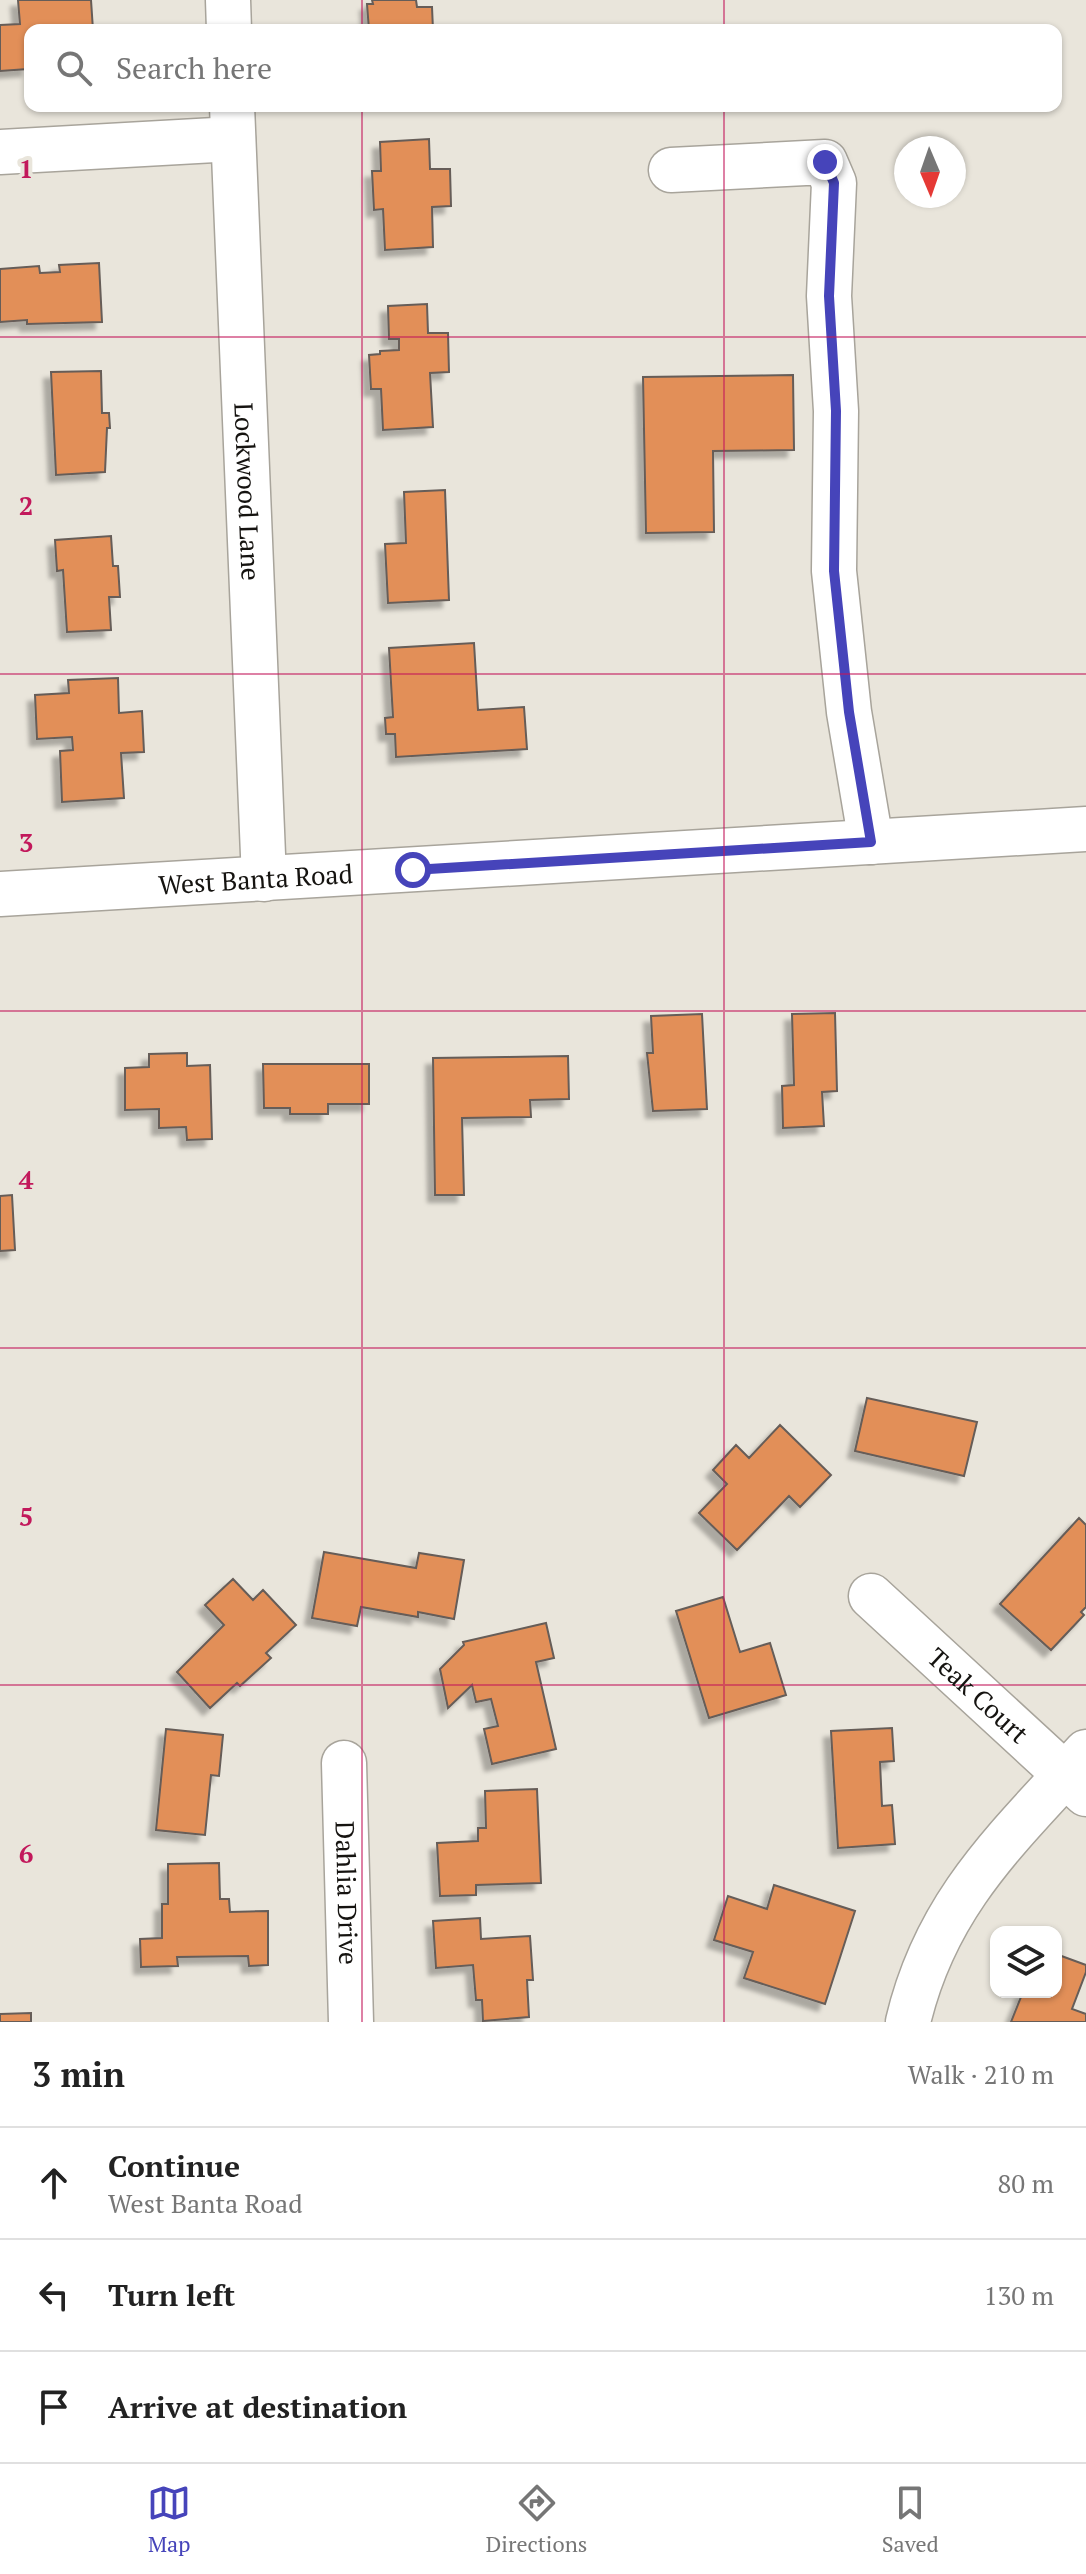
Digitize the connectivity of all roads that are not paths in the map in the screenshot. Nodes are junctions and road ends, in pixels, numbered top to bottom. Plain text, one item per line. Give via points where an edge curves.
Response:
1 (228, 0) edge
2 (229, 24) edge
3 (232, 122) edge
4 (0, 152) edge
5 (671, 170) dead end
6 (1086, 829) edge
7 (871, 842) junction
8 (264, 879) junction
9 (0, 894) edge
10 (871, 1596) dead end
11 (344, 1763) dead end
12 (1079, 1774) edge
13 (351, 2022) edge
14 (908, 2022) edge

1 - 2 street
3 - 4 street
3 - 8 street, Lockwood Lane
5 - 7 street via 825,162 834,183 829,296 836,411 834,571 849,712
6 - 7 street, West Banta Road
7 - 8 street, West Banta Road
8 - 9 street, West Banta Road
10 - 12 street, Teak Court
11 - 13 street, Dahlia Drive
12 - 14 street via 991,1855 952,1910 929,1954

